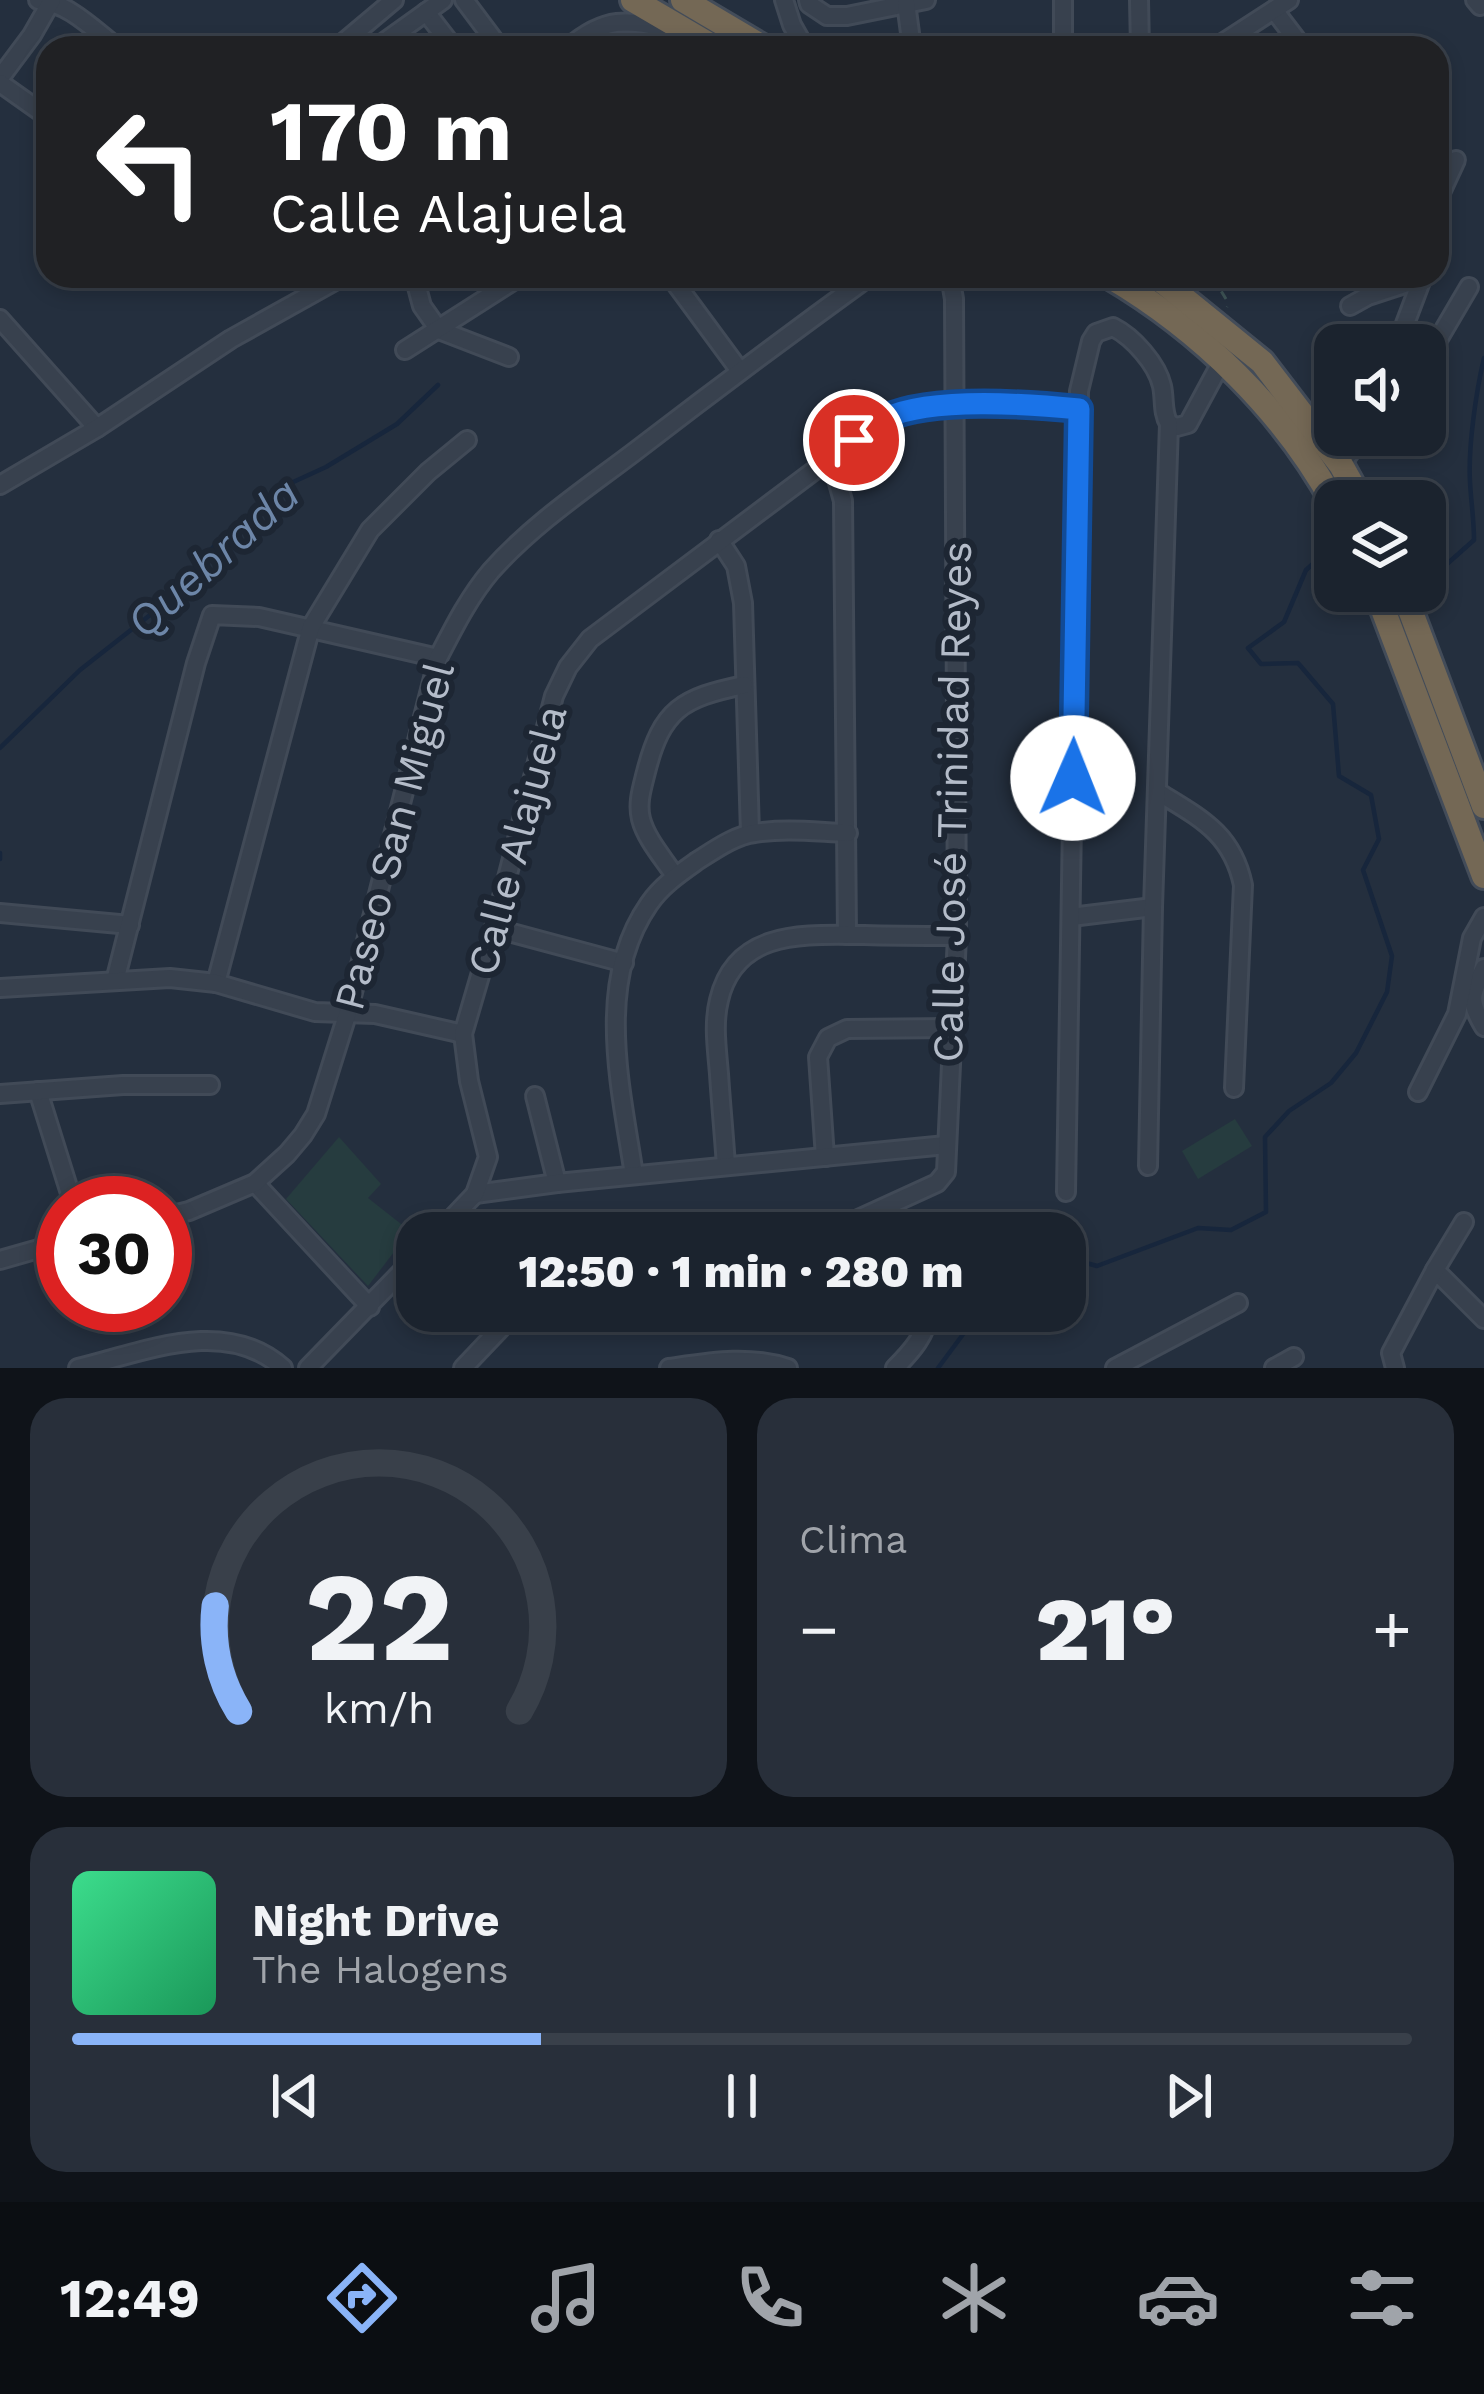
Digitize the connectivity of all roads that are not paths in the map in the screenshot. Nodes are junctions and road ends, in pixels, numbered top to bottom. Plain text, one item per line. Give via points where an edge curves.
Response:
1 (38, 0) edge
2 (394, 0) edge
3 (443, 0) edge
4 (464, 0) edge
5 (633, 0) edge
6 (683, 0) edge
7 (784, 0) edge
8 (808, 0) edge
9 (926, 0) edge
10 (1063, 0) edge
11 (1139, 0) edge
12 (59, 2) edge
13 (906, 3) junction
14 (1282, 5) edge
15 (426, 12) junction
16 (691, 34) junction
17 (103, 36) edge
18 (351, 36) edge
19 (395, 36) edge
20 (445, 36) edge
21 (491, 36) edge
22 (582, 36) edge
23 (694, 36) edge
24 (744, 36) edge
25 (798, 36) edge
26 (911, 36) edge
27 (1063, 36) edge
28 (1140, 36) edge
29 (1233, 36) edge
30 (1297, 36) edge
31 (0, 80) edge
32 (36, 108) edge
33 (1456, 160) dead end
34 (1449, 175) edge
35 (1469, 286) dead end
36 (322, 288) edge
37 (418, 288) edge
38 (502, 288) edge
39 (679, 288) edge
40 (854, 288) edge
41 (952, 288) edge
42 (1128, 288) edge
43 (1171, 288) edge
44 (1391, 288) edge
45 (1419, 288) edge
46 (1351, 306) dead end
47 (0, 319) edge
48 (1405, 324) edge
49 (1446, 326) edge
50 (439, 330) junction
51 (405, 350) dead end
52 (509, 357) dead end
53 (1222, 361) junction
54 (740, 371) junction
55 (954, 405) junction
56 (1079, 409) junction
57 (1169, 424) junction
58 (97, 428) junction
59 (467, 440) dead end
60 (1348, 456) edge
61 (825, 460) junction
62 (1341, 465) junction
63 (1321, 480) edge
64 (1349, 480) edge
65 (0, 485) edge
66 (719, 540) junction
67 (1384, 612) edge
68 (1411, 612) edge
69 (310, 627) junction
70 (438, 658) junction
71 (743, 685) junction
72 (1157, 792) junction
73 (1484, 806) edge
74 (750, 833) junction
75 (848, 833) junction
76 (675, 876) junction
77 (1484, 876) edge
78 (1153, 907) junction
79 (0, 913) edge
80 (1484, 916) edge
81 (1071, 917) junction
82 (130, 925) junction
83 (494, 928) junction
84 (848, 935) junction
85 (957, 936) junction
86 (624, 963) junction
87 (1484, 968) edge
88 (115, 981) junction
89 (216, 983) junction
90 (0, 988) edge
91 (348, 1012) junction
92 (1482, 1019) edge
93 (952, 1028) junction
94 (463, 1034) junction
95 (209, 1085) dead end
96 (1234, 1088) dead end
97 (38, 1091) junction
98 (1418, 1092) dead end
99 (0, 1094) edge
100 (535, 1096) dead end
101 (946, 1145) junction
102 (825, 1157) junction
103 (726, 1166) junction
104 (1148, 1166) dead end
105 (634, 1175) junction
106 (65, 1176) edge
107 (255, 1183) junction
108 (557, 1183) junction
109 (1066, 1192) dead end
110 (475, 1194) junction
111 (192, 1210) edge
112 (458, 1212) edge
113 (874, 1212) edge
114 (1464, 1222) dead end
115 (36, 1250) edge
116 (0, 1260) edge
117 (1435, 1270) junction
118 (396, 1279) edge
119 (1238, 1304) dead end
120 (370, 1307) junction
121 (1484, 1319) edge
122 (497, 1332) edge
123 (924, 1332) edge
124 (1294, 1357) dead end
125 (78, 1368) edge
126 (284, 1368) edge
127 (308, 1368) edge
128 (463, 1368) edge
129 (669, 1368) edge
130 (788, 1368) edge
131 (895, 1368) edge
132 (1115, 1368) edge
133 (1274, 1368) edge
134 (1396, 1368) edge

1 - 12 street
2 - 18 street
3 - 15 street
4 - 21 street
5 - 16 highway
6 - 24 highway
7 - 25 street
8 - 13 street via 827,16
9 - 13 street
10 - 27 street
11 - 28 street
12 - 17 street
12 - 31 street
13 - 26 street
14 - 29 street
14 - 30 street
15 - 19 street
15 - 20 street
16 - 22 street via 622,21
16 - 23 highway
31 - 32 street
33 - 34 street
35 - 49 street
36 - 58 street
37 - 50 street
38 - 50 street
39 - 54 street
40 - 54 street, Paseo San Miguel
41 - 55 street, Calle José Trinidad Reyes
42 - 53 highway
43 - 62 highway via 1262,362
44 - 46 street
45 - 48 street
47 - 58 street
50 - 51 street
50 - 52 street
53 - 57 street via 1188,424
53 - 63 highway
54 - 70 street, Paseo San Miguel via 514,546 463,609
55 - 56 street, Calle Alajuela
55 - 61 street, Calle Alajuela via 883,419
55 - 85 street, Calle José Trinidad Reyes
56 - 57 street via 1091,341 1113,328 1156,371
56 - 81 street
57 - 72 street
58 - 65 street
59 - 69 street via 370,530
60 - 62 street
61 - 66 street, Calle Alajuela
61 - 75 street via 843,501
62 - 64 highway
66 - 71 street via 736,566 743,603
66 - 83 street, Calle Alajuela via 590,639 568,667
67 - 77 highway
68 - 73 highway
69 - 70 street
69 - 82 street via 212,615
69 - 89 street
70 - 91 street, Paseo San Miguel
71 - 74 street
71 - 76 street via 694,698 655,738 639,813
72 - 78 street
72 - 96 street via 1203,820 1239,865
74 - 75 street
74 - 76 street
75 - 84 street
76 - 86 street via 650,902
78 - 81 street
78 - 104 street
79 - 82 street
80 - 98 street via 1457,1014
81 - 109 street
82 - 88 street
83 - 86 street
83 - 94 street, Calle Alajuela
84 - 85 street
84 - 103 street via 779,938 756,948 726,980 716,1028
85 - 93 street, Calle José Trinidad Reyes
86 - 105 street via 616,1054
87 - 92 street via 1471,996
88 - 89 street
88 - 90 street
89 - 91 street via 315,1012
91 - 94 street
91 - 107 street, Paseo San Miguel via 316,1114
93 - 101 street, Calle José Trinidad Reyes
93 - 102 street via 847,1029 827,1038 818,1057
94 - 110 street, Calle Alajuela via 488,1157
95 - 97 street
97 - 99 street
97 - 106 street
100 - 108 street
101 - 102 street
101 - 113 street, Calle José Trinidad Reyes via 946,1172 937,1184
102 - 103 street
103 - 105 street
105 - 108 street
107 - 111 street, Paseo San Miguel
107 - 120 street
108 - 110 street
110 - 112 street
114 - 117 street
115 - 116 street
117 - 121 street
117 - 134 street via 1391,1353
118 - 120 street
119 - 132 street
120 - 127 street
122 - 128 street
123 - 131 street
124 - 133 street
125 - 126 street via 217,1340 240,1342
129 - 130 street via 736,1359

